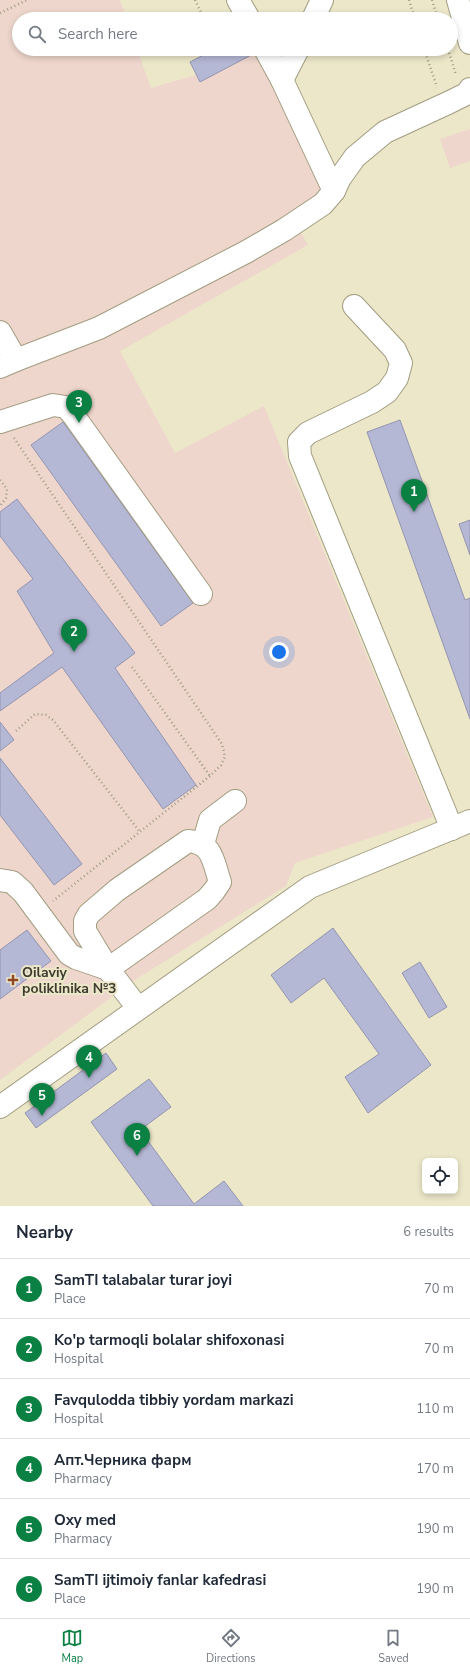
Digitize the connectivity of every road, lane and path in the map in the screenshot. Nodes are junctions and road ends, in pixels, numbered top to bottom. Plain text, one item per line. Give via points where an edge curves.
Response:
1 (28, 0) edge
2 (195, 0) edge
3 (238, 0) edge
4 (408, 0) edge
5 (432, 0) edge
6 (458, 0) edge
7 (201, 12) edge
8 (245, 12) edge
9 (412, 12) edge
10 (436, 12) edge
11 (0, 13) edge
12 (470, 43) edge
13 (269, 56) edge
14 (294, 56) edge
15 (426, 56) edge
16 (451, 56) edge
17 (282, 80) junction
18 (464, 84) edge
19 (438, 90) dead end
20 (334, 191) junction
21 (354, 306) dead end
22 (0, 332) edge
23 (8, 364) edge
24 (1, 421) edge
25 (0, 480) edge
26 (0, 506) edge
27 (202, 594) dead end
28 (132, 667) dead end
29 (16, 730) dead end
30 (210, 776) junction
31 (235, 801) dead end
32 (461, 825) edge
33 (140, 832) junction
34 (203, 844) junction
35 (4, 876) edge
36 (39, 913) junction
37 (108, 969) junction
38 (138, 1008) junction
39 (0, 1107) edge

1 - 11 path
2 - 7 path
3 - 8 street
4 - 9 path
5 - 10 path
6 - 12 street
13 - 17 street
14 - 17 street
15 - 19 path
16 - 18 path
17 - 20 street
18 - 20 street via 468,93 385,132 355,157
20 - 23 street via 323,204 305,217 246,252 99,328
21 - 32 street via 395,350 401,363 397,378 387,392 372,402 308,433 299,442 300,456
22 - 23 street
24 - 27 street via 53,405 66,407
24 - 30 path via 222,744 226,757
25 - 26 path via 7,489 6,498
28 - 30 path
29 - 33 path via 35,714 46,715 53,720
30 - 33 path
31 - 34 street via 210,820
32 - 38 street via 310,887
33 - 36 path
34 - 37 street via 210,852 220,882 214,891 207,899
34 - 37 street via 188,841 117,890 89,914 85,921 85,931
35 - 36 street via 23,892
36 - 37 street via 69,954
37 - 38 street
38 - 39 street

